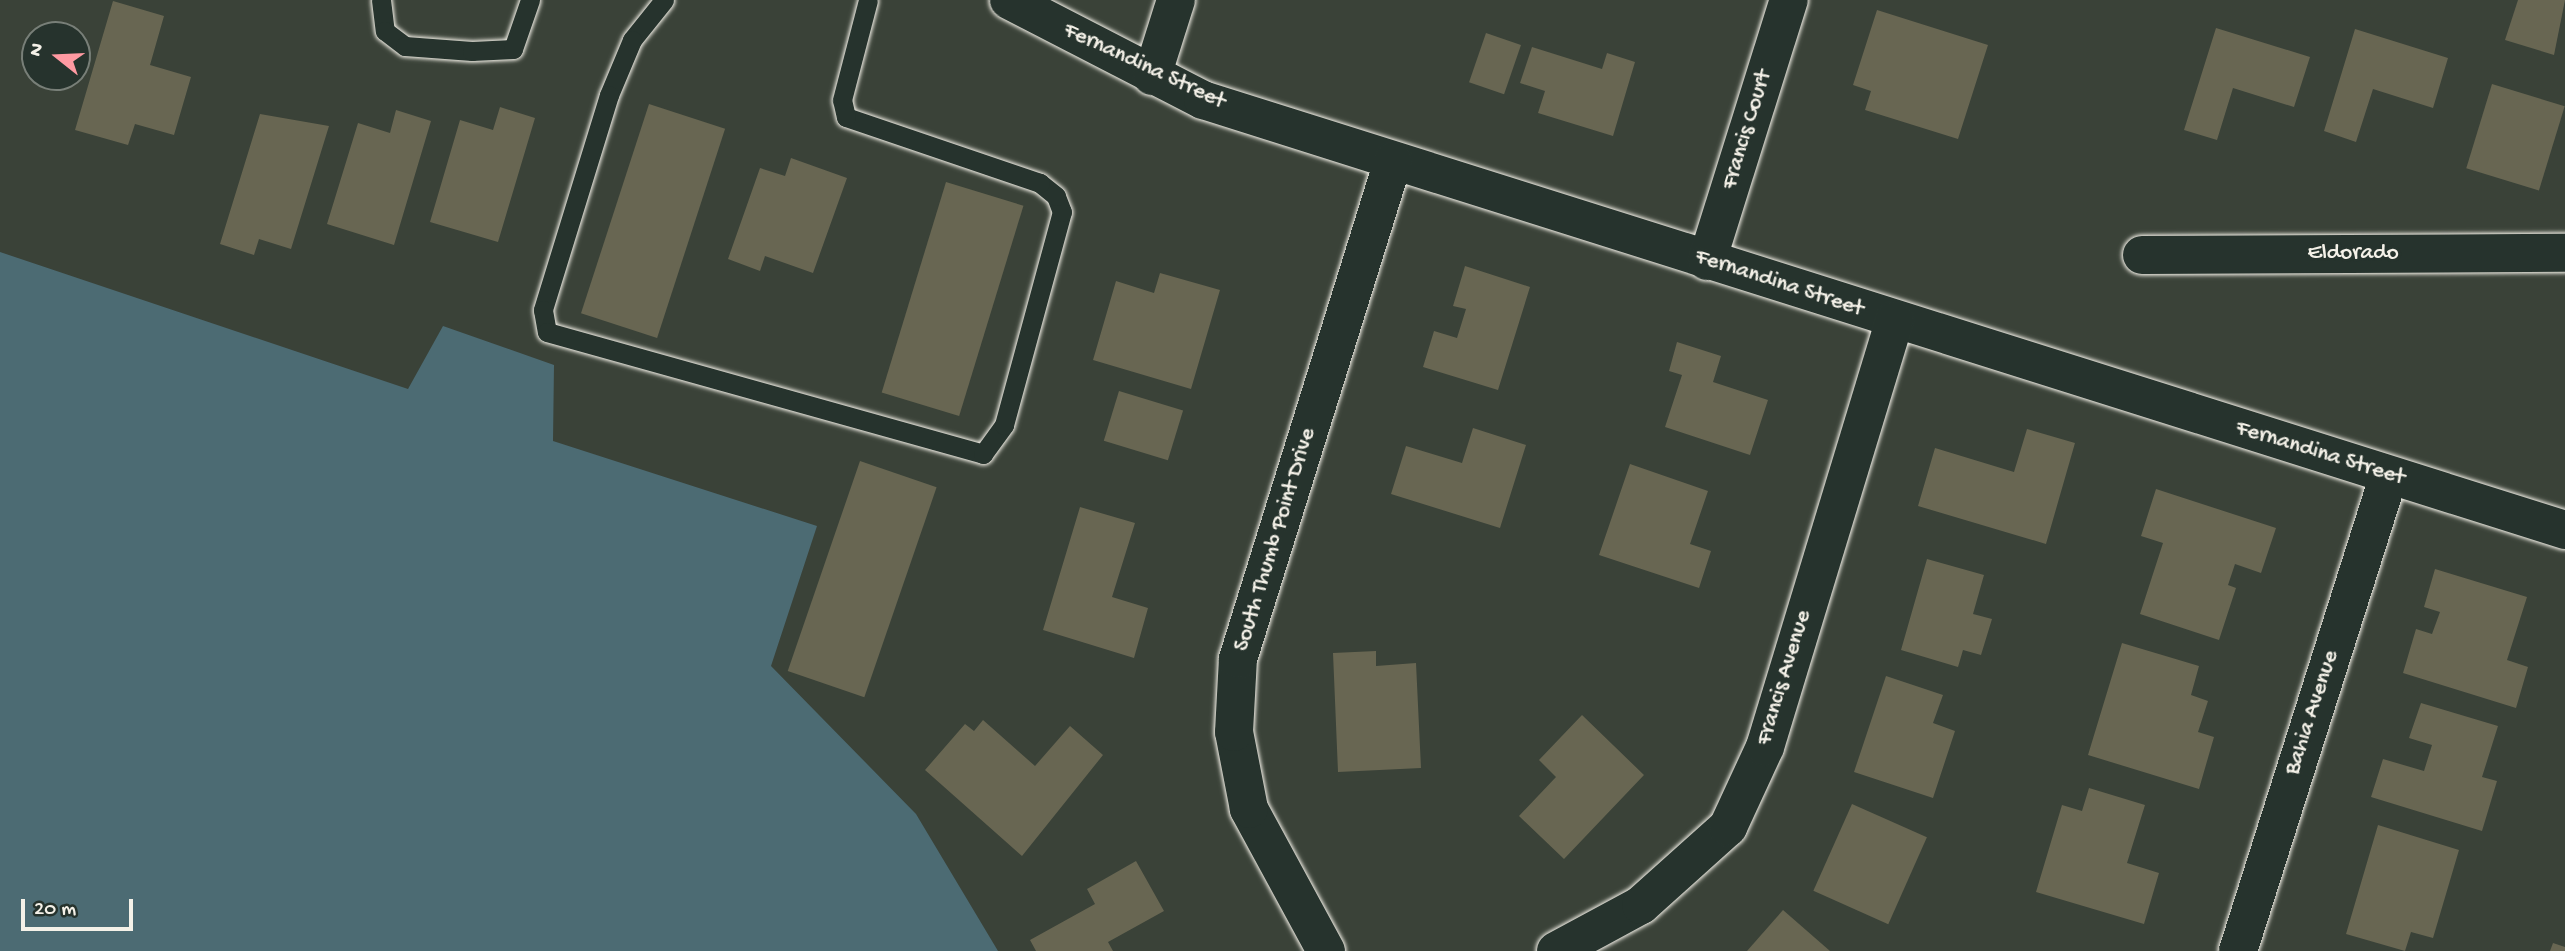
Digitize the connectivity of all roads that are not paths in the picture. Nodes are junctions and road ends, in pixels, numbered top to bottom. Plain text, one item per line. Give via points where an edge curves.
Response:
1 (381, 0) edge
2 (530, 0) edge
3 (664, 0) edge
4 (868, 0) edge
5 (1009, 0) edge
6 (1176, 0) edge
7 (1789, 0) edge
8 (1152, 76) junction
9 (1394, 162) junction
10 (2565, 253) edge
11 (2142, 255) dead end
12 (1707, 261) junction
13 (1895, 320) junction
14 (2389, 476) junction
15 (2565, 530) edge
16 (1326, 951) edge
17 (1556, 951) edge
18 (2238, 951) edge

1 - 2 lane via 385,31 405,46 472,51 513,49
3 - 4 lane via 632,40 610,95 543,310 547,332 984,454 1004,425 1062,212 1056,196 1040,183 846,117 842,100
5 - 8 street, Fernandina Street
6 - 8 street
7 - 12 street, Francis Court
8 - 9 street, Fernandina Street via 1203,100
9 - 12 street, Fernandina Street
9 - 16 street, South Thumb Point Drive via 1238,659 1234,732 1249,809
10 - 11 street, Eldorado
12 - 13 street, Fernandina Street
13 - 14 street, Fernandina Street
13 - 17 street, Francis Avenue via 1765,747 1728,827 1641,905
14 - 15 street, Fernandina Street
14 - 18 street, Bahia Avenue

